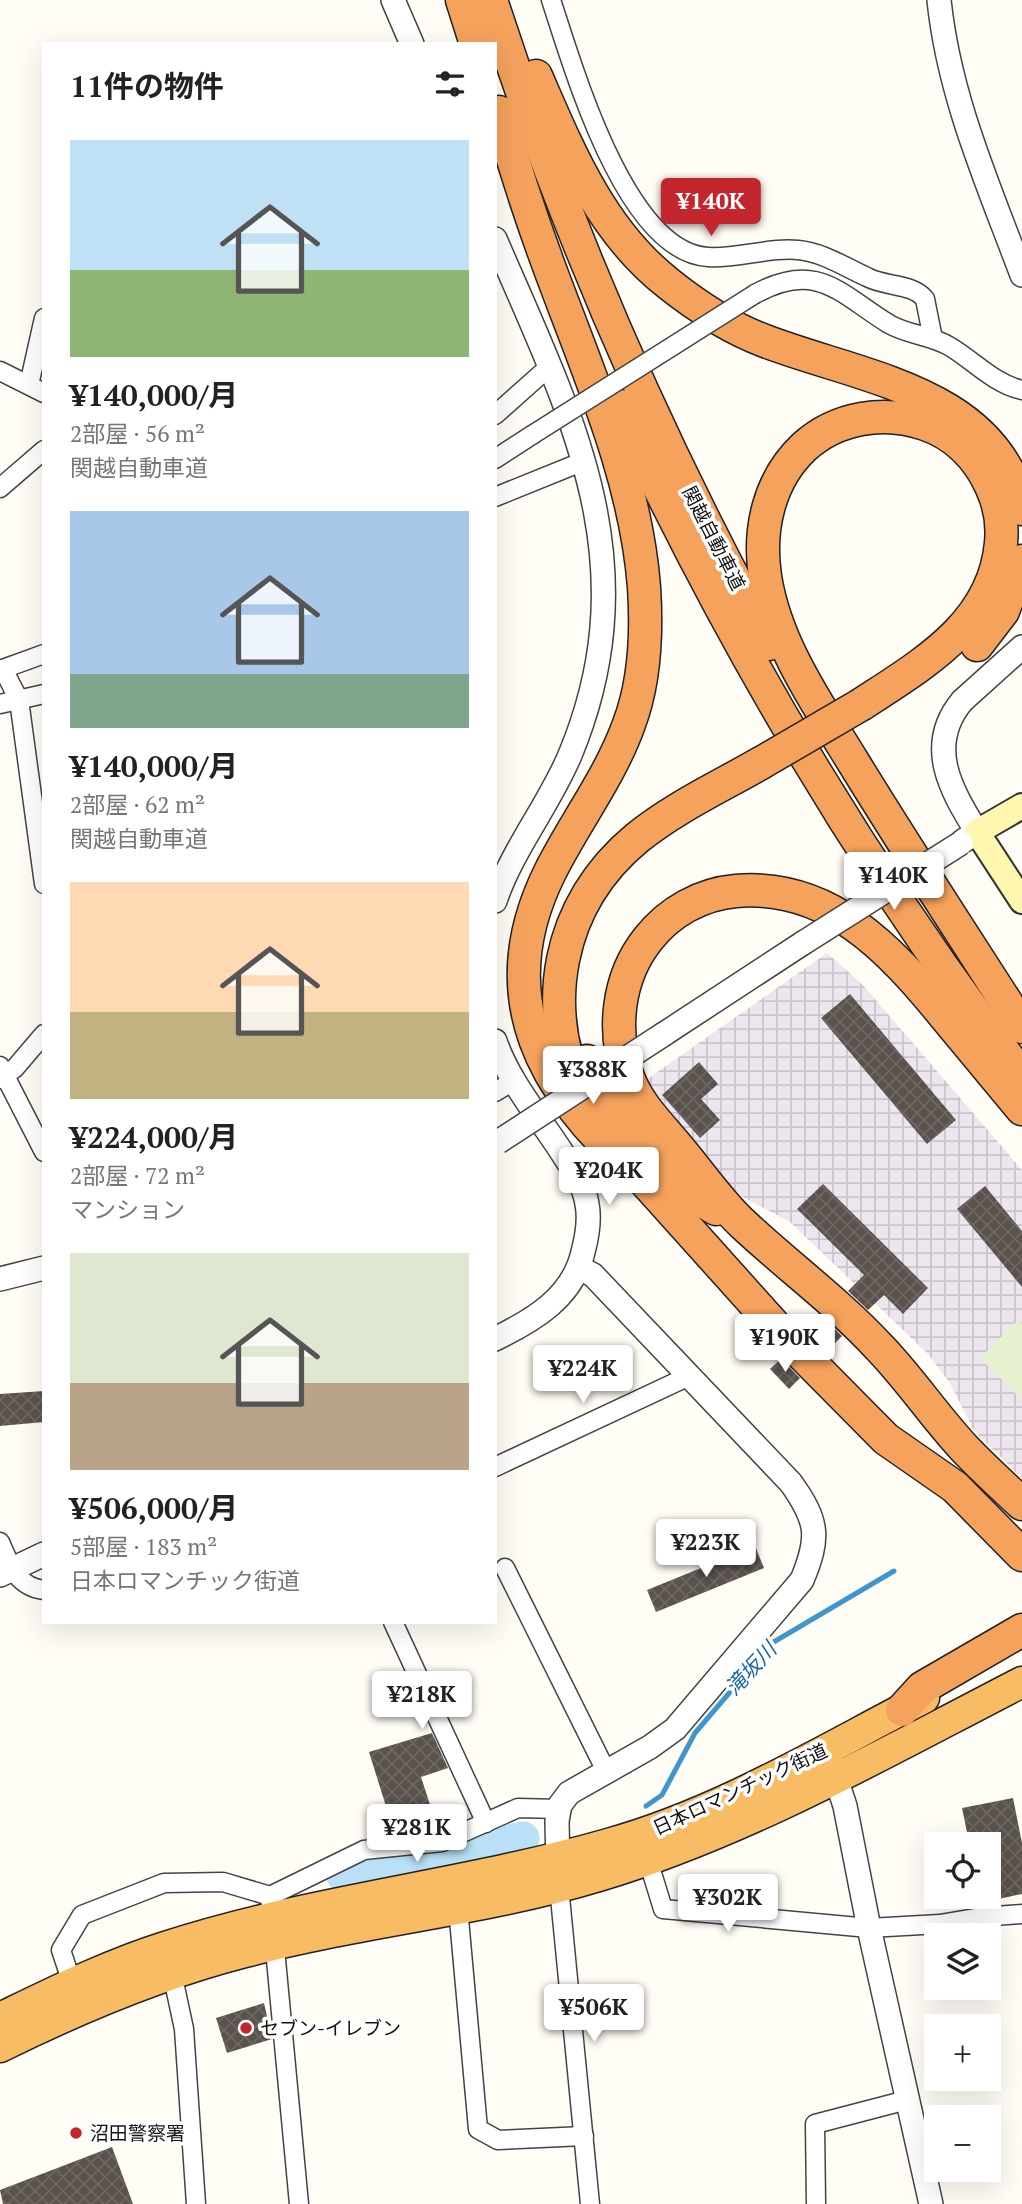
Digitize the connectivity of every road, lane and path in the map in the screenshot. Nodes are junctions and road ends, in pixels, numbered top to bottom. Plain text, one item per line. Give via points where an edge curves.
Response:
1 (393, 0) edge
2 (462, 0) edge
3 (491, 0) edge
4 (505, 0) edge
5 (551, 0) edge
6 (939, 0) edge
7 (411, 42) edge
8 (475, 42) edge
9 (497, 106) edge
10 (497, 244) edge
11 (1022, 275) edge
12 (42, 336) edge
13 (933, 339) junction
14 (550, 366) junction
15 (0, 371) edge
16 (36, 389) edge
17 (1022, 390) edge
18 (497, 413) edge
19 (42, 452) edge
20 (497, 458) edge
21 (584, 461) junction
22 (0, 488) edge
23 (497, 497) edge
24 (1022, 509) edge
25 (1022, 561) edge
26 (1022, 647) edge
27 (42, 655) edge
28 (1, 670) edge
29 (42, 694) edge
30 (19, 700) junction
31 (0, 704) edge
32 (866, 712) junction
33 (766, 771) junction
34 (1022, 806) edge
35 (969, 838) junction
36 (42, 869) edge
37 (497, 897) edge
38 (1022, 901) edge
39 (1022, 1029) edge
40 (42, 1036) edge
41 (497, 1045) edge
42 (2, 1073) edge
43 (1022, 1076) edge
44 (516, 1080) junction
45 (497, 1091) edge
46 (1022, 1109) edge
47 (497, 1142) edge
48 (42, 1148) edge
49 (639, 1176) junction
50 (743, 1224) junction
51 (42, 1268) edge
52 (580, 1268) junction
53 (0, 1279) edge
54 (497, 1338) edge
55 (687, 1377) junction
56 (497, 1466) edge
57 (1022, 1504) edge
58 (0, 1542) edge
59 (42, 1555) edge
60 (1022, 1555) edge
61 (505, 1568) dead end
62 (6, 1572) edge
63 (42, 1590) edge
64 (394, 1624) edge
65 (1022, 1630) edge
66 (1022, 1647) edge
67 (1022, 1682) edge
68 (902, 1710) junction
69 (831, 1764) junction
70 (606, 1771) junction
71 (559, 1809) junction
72 (486, 1823) junction
73 (558, 1857) junction
74 (648, 1860) junction
75 (559, 1887) junction
76 (458, 1908) junction
77 (1022, 1914) edge
78 (272, 1920) junction
79 (869, 1928) junction
80 (172, 1973) junction
81 (72, 1983) junction
82 (0, 2018) edge
83 (0, 2047) edge
84 (907, 2100) junction
85 (584, 2136) junction
86 (196, 2204) edge
87 (299, 2204) edge
88 (590, 2204) edge
89 (816, 2204) edge
90 (932, 2204) edge

1 - 7 street
2 - 8 highway
3 - 39 highway, 関越自動車道 via 579,245 682,476 747,603 810,719 880,830
4 - 24 highway via 586,185 625,243 646,265 728,325 919,395 964,418 999,452
5 - 13 street via 610,162 648,220 668,241 705,257 810,252 874,281 913,290 925,299
6 - 11 street via 944,42 971,144
9 - 43 highway, 関越自動車道 via 603,370 724,617 856,841
9 - 49 highway via 517,176 625,479 641,555 645,623 639,687 617,756 552,869 529,925 524,952 525,1004 540,1058 555,1085 593,1134
10 - 14 street
12 - 16 street
13 - 17 street via 1002,383
13 - 20 street, bridge via 896,327 817,280 779,283
14 - 18 street
14 - 21 street
15 - 16 street
19 - 22 street
21 - 23 street
21 - 37 street via 604,561 602,642 570,756
25 - 32 highway via 1003,611 972,651 932,683
26 - 35 street via 971,691 955,710 945,735 943,766
27 - 28 street
28 - 30 street
29 - 30 street
30 - 31 street
30 - 36 street
32 - 33 highway
32 - 39 highway via 949,644 981,605 1000,560 999,512 984,471 953,438 913,420 890,416 858,420 827,431 791,460 769,502 762,551 765,576 780,632 817,703
33 - 49 highway via 659,822 617,856 586,899 565,945 557,995 571,1075 598,1124
33 - 50 highway via 637,866 602,909 590,934 578,988 587,1064 615,1115 674,1182
34 - 35 main road
35 - 38 main road
35 - 47 street, bridge
40 - 42 street
41 - 44 street
42 - 48 street
44 - 45 street
44 - 52 street via 581,1183 587,1204 587,1237
46 - 50 highway via 901,965 854,924 816,902 780,891 728,892 703,898 660,925 645,942 623,987 619,1034 628,1078 638,1098
49 - 60 highway via 783,1335 886,1439 955,1487
50 - 57 highway via 881,1348 965,1449
51 - 53 street
52 - 54 street via 533,1321
52 - 55 street via 593,1275
55 - 56 street
55 - 70 street via 791,1483 809,1510 815,1532 813,1554 802,1580 675,1729
58 - 62 street
59 - 62 street
61 - 70 street
62 - 63 street via 24,1585
64 - 72 street
65 - 68 highway via 922,1688
66 - 68 highway, 日本ロマンチック街道
67 - 69 highway, 日本ロマンチック街道
68 - 69 highway, 日本ロマンチック街道
69 - 73 highway, 日本ロマンチック街道 via 668,1824
69 - 74 highway, 日本ロマンチック街道 via 761,1816
69 - 79 street
70 - 71 street via 569,1793
71 - 72 street via 518,1808
71 - 73 street
72 - 78 street via 442,1842 364,1850
73 - 75 street
73 - 78 highway, 日本ロマンチック街道
74 - 75 highway, 日本ロマンチック街道
74 - 79 street via 663,1909
75 - 76 highway, 日本ロマンチック街道
75 - 85 street
76 - 78 highway, 日本ロマンチック街道
76 - 85 street via 478,2129 498,2140
77 - 79 street
78 - 80 highway, 日本ロマンチック街道
78 - 81 highway, 日本ロマンチック街道 via 165,1947
78 - 81 street via 223,1882 164,1883 82,1915 61,1950
78 - 87 street
79 - 84 street
80 - 83 highway, 日本ロマンチック街道 via 83,2006
80 - 86 street via 185,2041
81 - 82 highway, 日本ロマンチック街道
84 - 89 street via 815,2124
84 - 90 street
85 - 88 street

